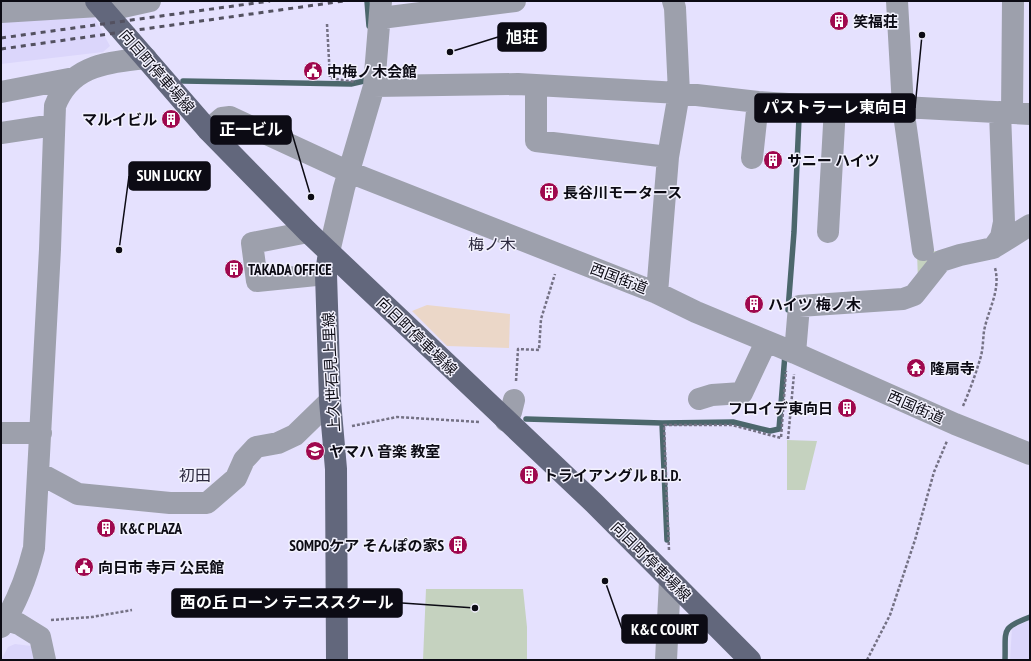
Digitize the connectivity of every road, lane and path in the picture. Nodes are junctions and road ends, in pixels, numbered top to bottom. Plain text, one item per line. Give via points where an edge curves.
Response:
1 (150, 1) edge
2 (514, 1) edge
3 (673, 1) edge
4 (898, 1) edge
5 (1014, 1) edge
6 (100, 6) edge
7 (381, 9) edge
8 (1, 12) edge
9 (327, 24) dead end
10 (146, 58) junction
11 (74, 78) junction
12 (536, 85) junction
13 (373, 88) junction
14 (1, 92) edge
15 (679, 93) junction
16 (758, 102) junction
17 (835, 107) junction
18 (903, 107) junction
19 (1014, 113) edge
20 (54, 125) junction
21 (208, 130) junction
22 (1, 133) edge
23 (668, 158) junction
24 (752, 158) dead end
25 (350, 172) junction
26 (1030, 225) edge
27 (308, 232) junction
28 (828, 232) dead end
29 (993, 248) junction
30 (923, 250) dead end
31 (330, 252) junction
32 (561, 256) junction
33 (326, 274) junction
34 (657, 293) junction
35 (766, 342) junction
36 (791, 352) junction
37 (699, 399) dead end
38 (514, 400) joint
39 (330, 402) junction
40 (506, 421) junction
41 (955, 424) junction
42 (334, 431) junction
43 (1, 433) edge
44 (41, 433) junction
45 (788, 439) dead end
46 (1030, 454) edge
47 (39, 473) junction
48 (670, 580) junction
49 (132, 610) dead end
50 (3, 624) edge
51 (40, 637) junction
52 (45, 660) edge
53 (337, 660) edge
54 (666, 660) edge
55 (750, 660) edge
56 (867, 660) edge

1 - 6 street
2 - 7 street
3 - 15 street
4 - 18 street
5 - 19 street
6 - 8 street
6 - 10 main road, 向日町停車場線
7 - 13 street
9 - 13 path via 330,78 354,81
10 - 11 street via 98,65
10 - 21 main road, 向日町停車場線
11 - 14 street
11 - 20 street via 58,96
12 - 13 street
12 - 15 street
12 - 23 street via 536,141
13 - 25 street
15 - 16 street
15 - 23 street
16 - 17 street
16 - 24 street
17 - 18 street
17 - 28 street
18 - 19 street
18 - 30 street
19 - 29 street via 1004,222 1001,237
20 - 22 street
20 - 44 street
21 - 25 street, 西国街道 via 222,118 230,117
21 - 27 main road, 向日町停車場線
23 - 34 street
25 - 31 street
25 - 32 street, 西国街道
26 - 29 street
27 - 31 main road, 向日町停車場線
27 - 33 street via 252,243 257,281
29 - 36 street via 941,261 914,295 903,299 799,306
29 - 41 path via 992,260 997,287 984,330 976,373
31 - 33 main road, 上久世石見上里線
31 - 40 main road, 向日町停車場線
32 - 34 street, 西国街道
32 - 38 path via 541,319 539,350 518,350
33 - 39 main road, 上久世石見上里線
34 - 35 street, 西国街道
35 - 36 street, 西国街道
35 - 37 street via 742,393 712,395
36 - 41 street, 西国街道
36 - 45 path
36 - 48 path via 781,438 732,425 664,425
38 - 40 street
39 - 42 main road, 上久世石見上里線
39 - 47 street via 295,435 278,443 256,447 244,460 236,478 207,503 170,503 78,494
40 - 42 path via 491,423 398,417
40 - 48 main road, 向日町停車場線 via 594,503
41 - 46 street, 西国街道
41 - 56 path via 934,472 890,615
42 - 53 main road, 上久世石見上里線
43 - 44 street
44 - 47 street
47 - 50 street via 34,548 28,573
48 - 54 street
48 - 55 main road, 向日町停車場線
49 - 51 path via 52,620
50 - 51 street via 20,624
51 - 52 street

